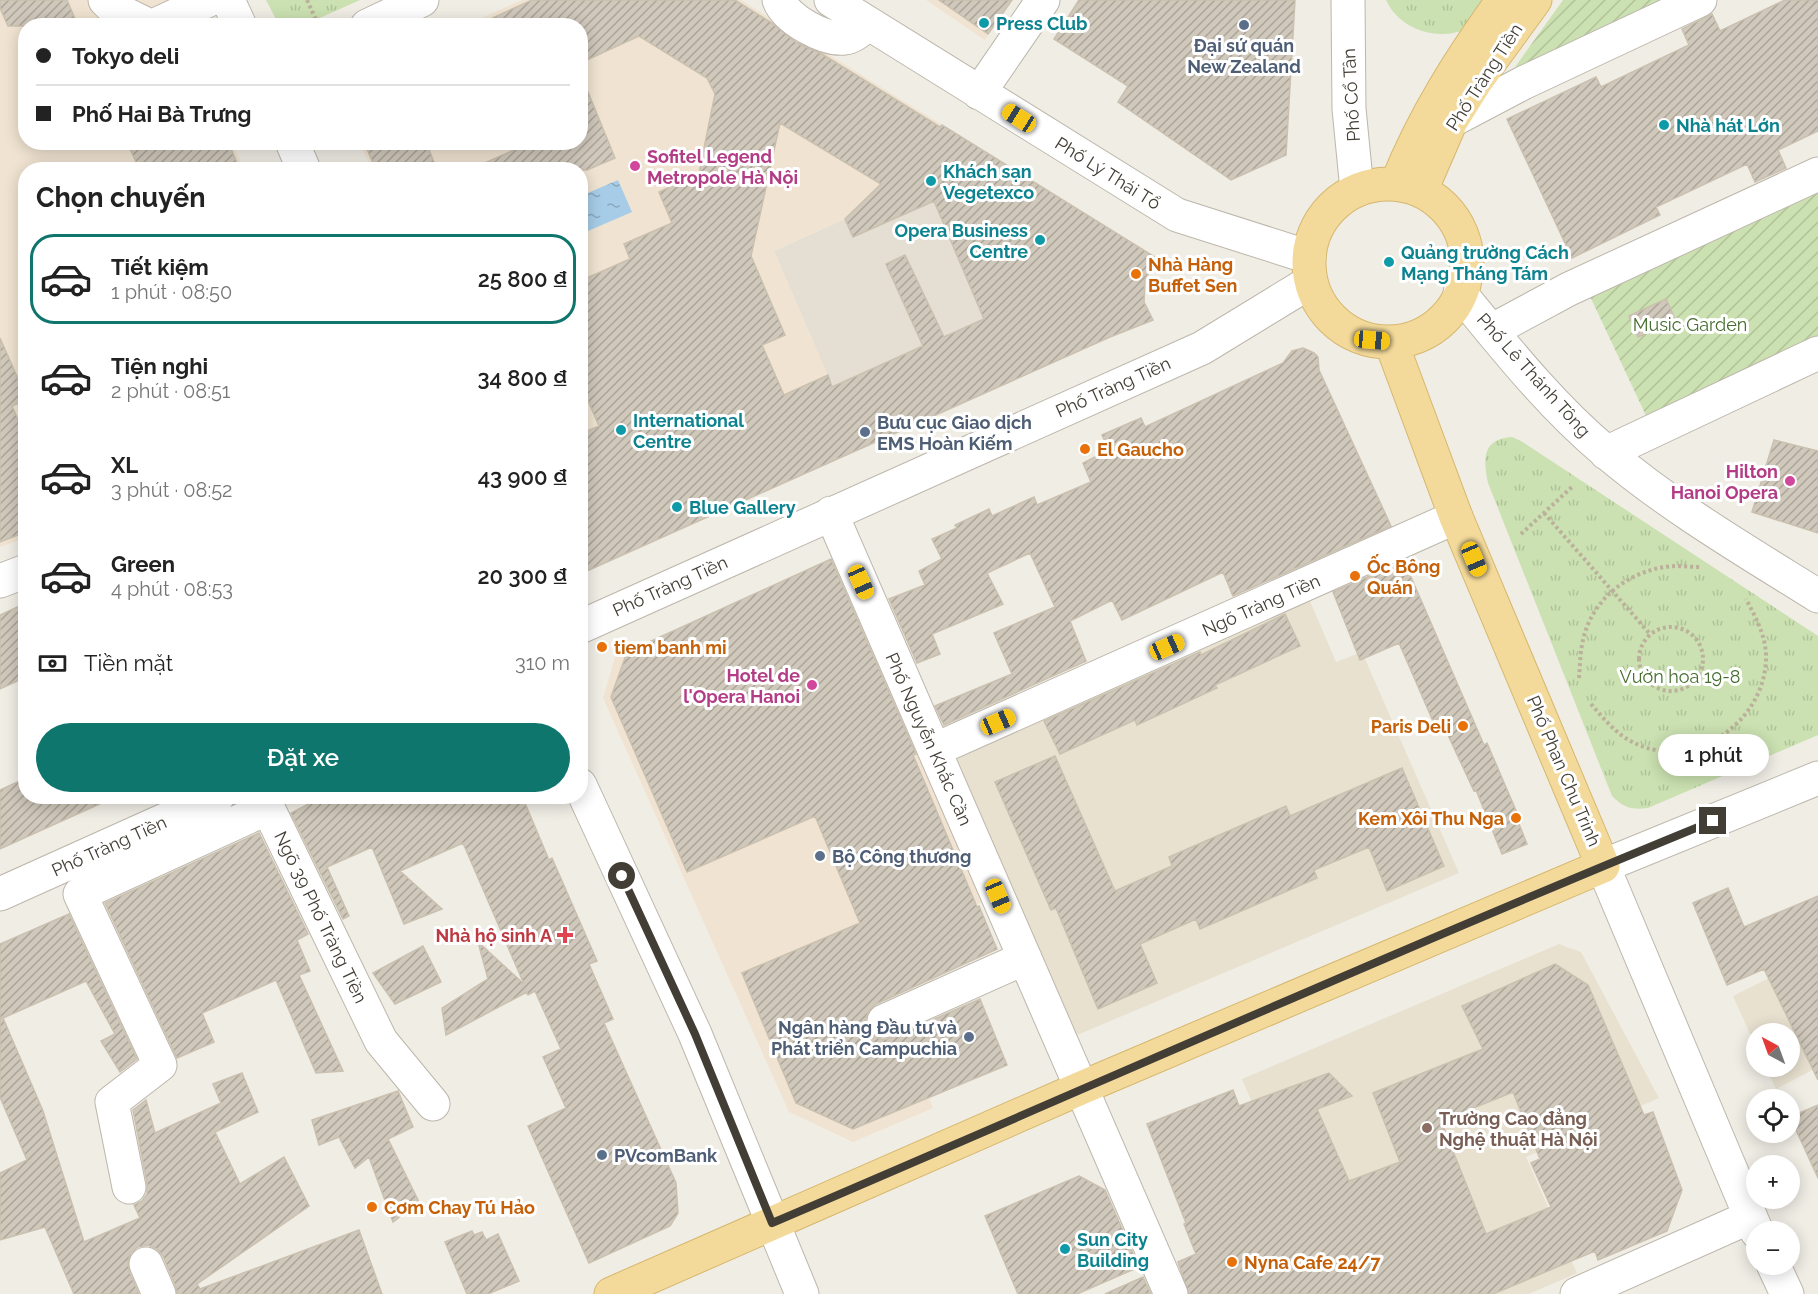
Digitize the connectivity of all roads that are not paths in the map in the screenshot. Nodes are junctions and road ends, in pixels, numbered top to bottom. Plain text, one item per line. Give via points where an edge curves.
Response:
1 (105, 0) edge
2 (209, 0) edge
3 (228, 0) edge
4 (422, 0) edge
5 (779, 0) edge
6 (831, 0) edge
7 (1043, 0) edge
8 (1348, 0) edge
9 (1503, 0) edge
10 (1535, 0) edge
11 (1700, 0) edge
12 (135, 18) edge
13 (170, 18) edge
14 (236, 18) edge
15 (384, 18) edge
16 (869, 24) junction
17 (979, 93) junction
18 (1451, 121) junction
19 (1818, 174) edge
20 (1409, 186) junction
21 (1357, 190) junction
22 (1309, 269) junction
23 (1460, 294) junction
24 (1491, 331) junction
25 (1391, 342) junction
26 (1818, 353) edge
27 (1606, 453) junction
28 (831, 513) junction
29 (1456, 517) junction
30 (18, 574) edge
31 (0, 581) edge
32 (1818, 596) edge
33 (588, 623) edge
34 (934, 750) junction
35 (1818, 778) edge
36 (588, 801) edge
37 (191, 804) edge
38 (1603, 866) junction
39 (0, 894) edge
40 (1025, 958) junction
41 (884, 1021) dead end
42 (1081, 1088) junction
43 (434, 1104) dead end
44 (129, 1187) dead end
45 (1753, 1221) edge
46 (772, 1223) junction
47 (1746, 1227) edge
48 (146, 1264) dead end
49 (1778, 1275) edge
50 (159, 1294) edge
51 (611, 1294) edge
52 (802, 1294) edge
53 (1171, 1294) edge
54 (1577, 1294) edge
55 (1787, 1294) edge

1 - 12 street
2 - 13 street
3 - 14 street
4 - 15 street
5 - 16 street via 794,19 831,38 847,38
6 - 16 street, Phố Lý Thái Tổ
7 - 17 street
8 - 21 street, Phố Cổ Tân via 1349,109
9 - 20 main road, Phố Tràng Tiền via 1465,53 1414,142
10 - 18 main road, Phố Tràng Tiền
11 - 18 street
16 - 17 street, Phố Lý Thái Tổ
17 - 22 street, Phố Lý Thái Tổ via 1177,215
18 - 20 main road, Phố Tràng Tiền
19 - 24 street via 1569,289
20 - 21 main road via 1376,184
20 - 23 main road via 1440,202 1464,241 1467,268
21 - 22 main road via 1327,213 1314,233
22 - 25 main road via 1324,310 1337,324 1354,335
22 - 28 street, Phố Tràng Tiền via 1202,348
23 - 24 street, Phố Lê Thánh Tông
23 - 25 main road via 1440,323 1425,333
24 - 27 street, Phố Lê Thánh Tông via 1566,416
25 - 29 main road, Phố Phan Chu Trinh
26 - 27 street
27 - 32 street, Phố Lê Thánh Tông via 1689,514
28 - 33 street, Phố Tràng Tiền
28 - 34 street, Phố Nguyễn Khắc Cần
29 - 34 street, Ngõ Tràng Tiền
29 - 38 main road, Phố Phan Chu Trinh
30 - 31 street
34 - 40 street, Phố Nguyễn Khắc Cần
35 - 38 street
36 - 46 street via 695,1034
37 - 39 street, Phố Tràng Tiền
38 - 42 main road
38 - 45 street, Phố Phan Chu Trinh
40 - 41 street
40 - 42 street, Phố Nguyễn Khắc Cần
42 - 46 main road
42 - 53 street, Phố Nguyễn Khắc Cần
43 - 44 street, Ngõ 39 Phố Tràng Tiền via 381,1041 268,808 80,894 160,1065 112,1102
46 - 51 main road
46 - 52 street
47 - 54 street
48 - 50 street
49 - 55 street

